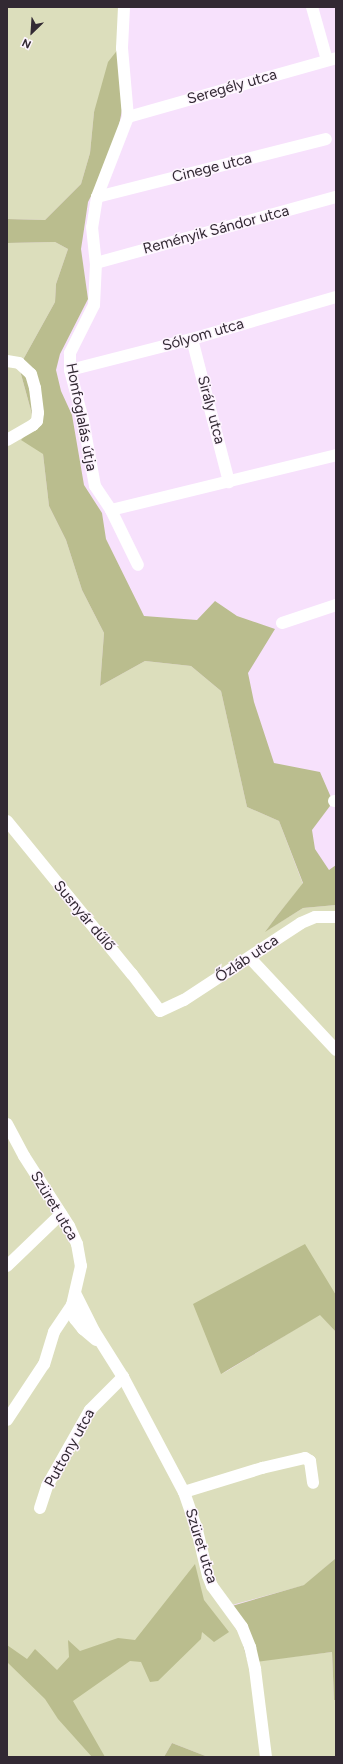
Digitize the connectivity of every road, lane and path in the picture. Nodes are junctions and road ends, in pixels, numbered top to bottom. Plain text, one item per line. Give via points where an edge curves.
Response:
1 (124, 7) edge
2 (312, 7) edge
3 (332, 59) edge
4 (128, 117) junction
5 (326, 139) dead end
6 (336, 196) edge
7 (97, 197) junction
8 (96, 263) junction
9 (336, 297) edge
10 (192, 339) junction
11 (7, 361) edge
12 (70, 370) junction
13 (7, 440) edge
14 (336, 455) edge
15 (229, 482) junction
16 (111, 510) junction
17 (138, 565) dead end
18 (336, 605) edge
19 (282, 622) dead end
20 (7, 821) edge
21 (336, 917) edge
22 (250, 958) junction
23 (160, 1010) joint
24 (336, 1050) edge
25 (7, 1124) edge
26 (61, 1214) junction
27 (7, 1266) edge
28 (73, 1299) junction
29 (123, 1377) junction
30 (7, 1420) edge
31 (313, 1483) dead end
32 (184, 1492) junction
33 (40, 1508) dead end
34 (266, 1757) edge

1 - 4 street, Honfoglalás útja via 122,48
2 - 3 street
3 - 4 street, Seregély utca
4 - 7 street, Honfoglalás útja
5 - 7 street, Cinege utca
6 - 8 street, Reményik Sándor utca
7 - 8 street, Honfoglalás útja via 92,227
8 - 12 street, Honfoglalás útja via 94,305 70,353
9 - 10 street, Sólyom utca
10 - 12 street, Sólyom utca
10 - 15 street, Sirály utca
11 - 13 street via 19,363 31,374 38,413 37,421 33,425
12 - 16 street, Honfoglalás útja via 83,420 95,486
14 - 15 street
15 - 16 street
16 - 17 street, Honfoglalás útja
18 - 19 street
20 - 23 street, Susnyár dűlő
21 - 22 street, Őzláb utca via 315,917 301,923
22 - 23 street, Őzláb utca via 184,1000
22 - 24 street
25 - 26 street, Szüret utca
26 - 27 street
26 - 28 street, Szüret utca via 73,1234 80,1254 81,1266
28 - 29 street, Szüret utca
28 - 30 street, Szüret utca via 54,1332 44,1364
29 - 32 street, Szüret utca
29 - 33 street, Puttony utca via 90,1410 47,1486
31 - 32 street via 310,1461 305,1458 262,1468
32 - 34 street, Szüret utca via 212,1586 242,1627 250,1646

